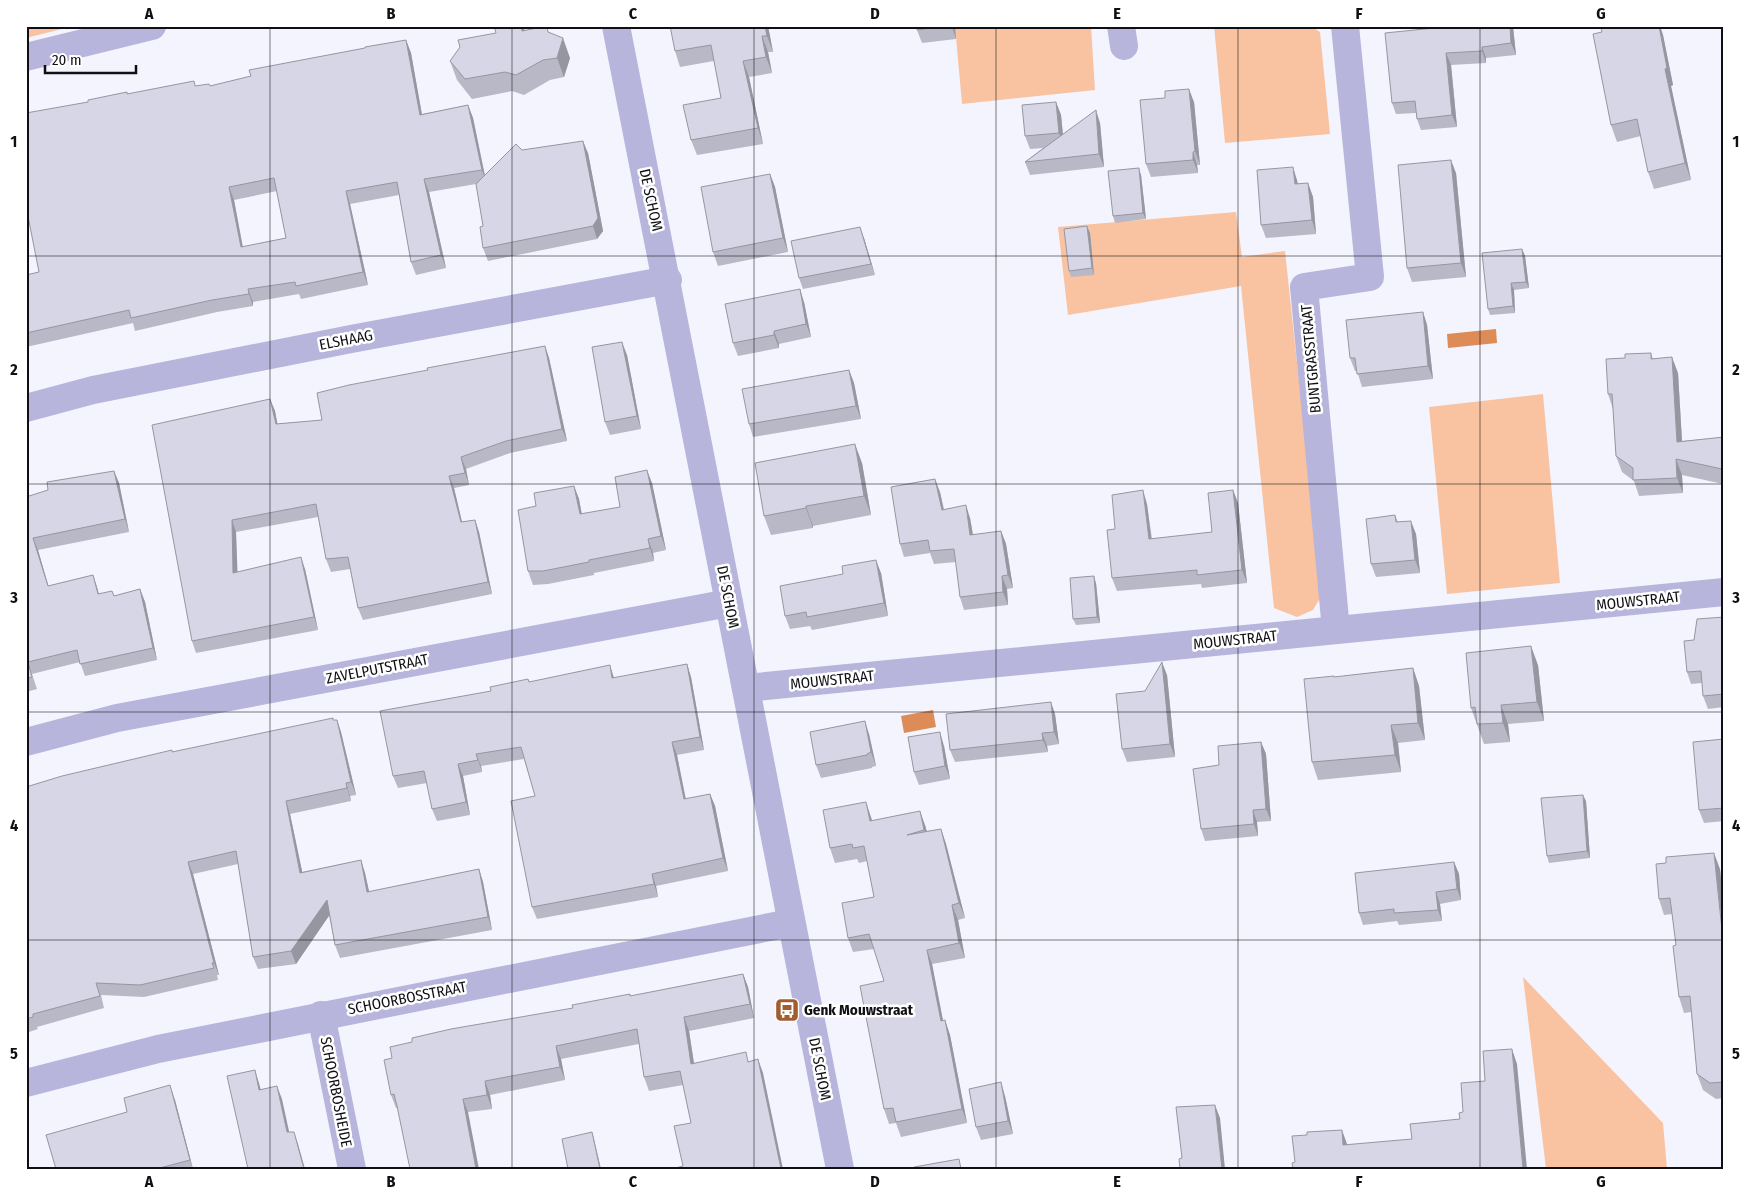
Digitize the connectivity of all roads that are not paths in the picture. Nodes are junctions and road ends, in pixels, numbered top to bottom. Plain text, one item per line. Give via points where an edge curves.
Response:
1 (152, 26) edge
2 (616, 26) edge
3 (1345, 26) edge
4 (26, 57) edge
5 (668, 280) junction
6 (26, 408) edge
7 (1724, 592) edge
8 (729, 603) junction
9 (1336, 630) junction
10 (746, 688) junction
11 (26, 742) edge
12 (790, 923) junction
13 (321, 1015) junction
14 (26, 1083) edge
15 (352, 1169) edge
16 (840, 1169) edge

1 - 4 street
2 - 5 street, DE SCHOM
3 - 9 street, BUNTGRASSTRAAT via 1370,277 1304,287
5 - 6 street, ELSHAAG via 93,390
5 - 8 street, DE SCHOM
7 - 9 street, MOUWSTRAAT
8 - 10 street, DE SCHOM
8 - 11 street, ZAVELPUTSTRAAT via 117,718
9 - 10 street, MOUWSTRAAT
10 - 12 street, DE SCHOM
12 - 13 street, SCHOORBOSSTRAAT
12 - 16 street, DE SCHOM
13 - 14 street, SCHOORBOSSTRAAT via 158,1049
13 - 15 street, SCHOORBOSHEIDE

